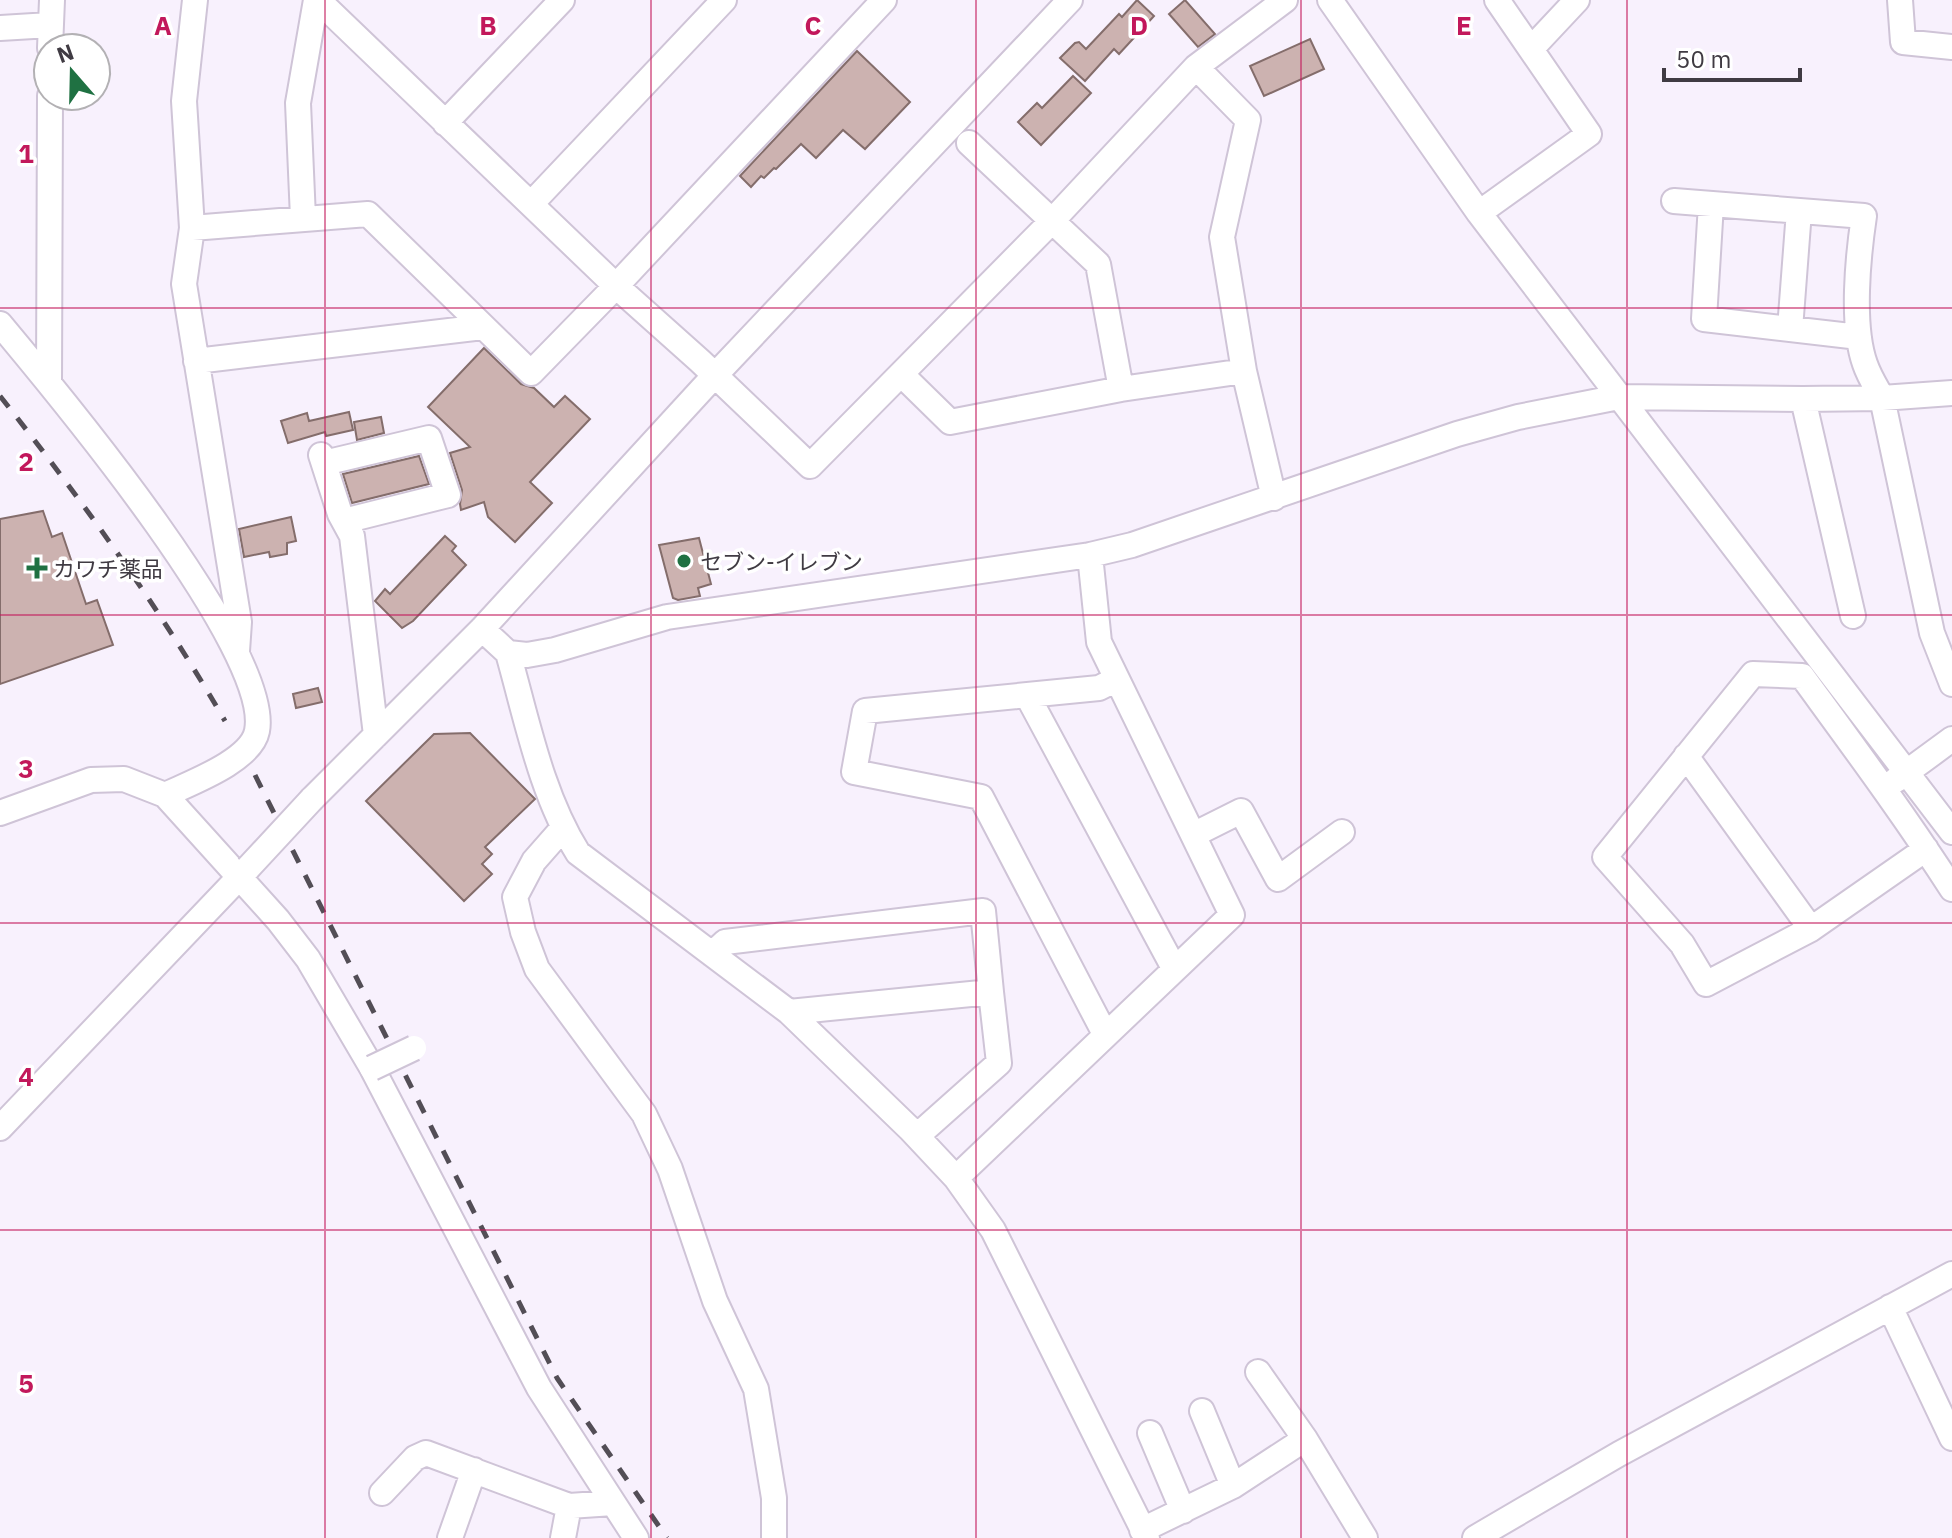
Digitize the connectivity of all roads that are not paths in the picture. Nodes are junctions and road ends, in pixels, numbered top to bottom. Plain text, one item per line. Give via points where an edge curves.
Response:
1 (52, 0) edge
2 (195, 0) edge
3 (317, 0) edge
4 (562, 0) edge
5 (724, 0) edge
6 (884, 0) edge
7 (1070, 0) edge
8 (1285, 0) edge
9 (1330, 0) edge
10 (1497, 0) edge
11 (1577, 0) edge
12 (1900, 0) edge
13 (0, 28) edge
14 (50, 32) edge
15 (32, 33) edge
16 (1952, 47) edge
17 (1532, 48) junction
18 (1196, 67) junction
19 (50, 112) edge
20 (445, 123) junction
21 (969, 143) dead end
22 (1674, 201) dead end
23 (531, 204) junction
24 (1711, 204) junction
25 (1799, 211) junction
26 (1479, 213) junction
27 (303, 218) junction
28 (1052, 221) junction
29 (192, 228) junction
30 (616, 286) junction
31 (0, 324) edge
32 (483, 327) junction
33 (1790, 329) junction
34 (1859, 337) junction
35 (196, 361) junction
36 (1244, 371) junction
37 (901, 374) junction
38 (715, 375) junction
39 (49, 383) junction
40 (1121, 389) junction
41 (1952, 393) edge
42 (1619, 397) junction
43 (1882, 398) junction
44 (1803, 399) junction
45 (1274, 498) junction
46 (344, 521) junction
47 (1090, 555) junction
48 (1853, 616) dead end
49 (482, 629) junction
50 (237, 651) junction
51 (508, 653) junction
52 (1117, 679) junction
53 (1952, 684) edge
54 (1027, 695) junction
55 (376, 735) junction
56 (1952, 739) edge
57 (1686, 756) junction
58 (1906, 772) junction
59 (1884, 788) junction
60 (165, 795) junction
61 (0, 813) edge
62 (563, 828) junction
63 (1342, 832) dead end
64 (1952, 832) edge
65 (1193, 835) junction
66 (1926, 849) junction
67 (243, 872) junction
68 (1952, 889) edge
69 (1811, 929) junction
70 (712, 954) junction
71 (1174, 968) junction
72 (991, 992) junction
73 (789, 1012) junction
74 (1105, 1034) junction
75 (414, 1048) dead end
76 (372, 1068) junction
77 (0, 1128) edge
78 (917, 1136) junction
79 (956, 1178) junction
80 (1952, 1274) edge
81 (1890, 1307) junction
82 (1258, 1372) dead end
83 (1202, 1411) dead end
84 (1150, 1433) dead end
85 (1952, 1438) edge
86 (1305, 1439) junction
87 (474, 1470) junction
88 (1233, 1486) junction
89 (382, 1493) dead end
90 (613, 1503) junction
91 (569, 1506) junction
92 (1183, 1511) junction
93 (1144, 1534) edge
94 (450, 1538) edge
95 (563, 1538) edge
96 (636, 1538) edge
97 (774, 1538) edge
98 (1365, 1538) edge
99 (1475, 1538) edge

1 - 14 street
2 - 29 street via 184,101
3 - 20 street
3 - 27 street via 298,103
4 - 20 street
5 - 23 street
6 - 30 street
7 - 38 street
8 - 18 street
9 - 26 street
10 - 17 street
11 - 17 street
12 - 16 street via 1903,42
13 - 15 street
17 - 26 street via 1589,134
18 - 28 street
18 - 36 street via 1248,120 1222,237
19 - 39 street
20 - 23 street
21 - 28 street
22 - 24 street
23 - 30 street
24 - 25 street
24 - 33 street via 1704,319
25 - 33 street
25 - 34 street via 1864,216 1858,259
26 - 42 street
27 - 29 street
27 - 32 street via 368,214
28 - 37 street
28 - 40 street via 1098,264
29 - 35 street via 184,284
30 - 32 street via 531,373
30 - 38 street
31 - 39 street
32 - 35 street
33 - 34 street
34 - 43 street
35 - 50 street via 239,622
36 - 40 street
36 - 45 street
37 - 38 street via 810,466
37 - 40 street via 950,422
38 - 49 street
39 - 50 street via 165,538
41 - 43 street
42 - 44 street
42 - 45 street via 1457,434
42 - 58 street
43 - 44 street
43 - 53 street via 1932,633
44 - 48 street
45 - 47 street
46 - 46 street via 323,459 429,438 448,495
46 - 55 street via 352,536
47 - 51 street via 667,617 555,650
47 - 52 street via 1099,642
49 - 51 street
49 - 55 street
50 - 60 street via 256,709 258,730 252,743 230,762
51 - 62 street
52 - 54 street via 1099,688
52 - 65 street
54 - 71 street
54 - 74 street via 865,711 854,772 981,797
55 - 67 street, bridge
56 - 58 street
57 - 59 street via 1753,674 1802,676
57 - 69 street
57 - 69 street via 1605,857 1682,944 1706,984
58 - 59 street
58 - 64 street
59 - 66 street
60 - 61 street via 109,778
60 - 67 street
62 - 70 street via 578,853
62 - 97 street via 534,861 515,897 523,932 537,969 644,1114 670,1169 715,1301 756,1389 774,1498
63 - 65 street via 1278,879 1241,811
65 - 71 street via 1232,915
66 - 68 street
66 - 69 street
67 - 76 street via 308,959
67 - 77 street
70 - 72 street via 725,942 983,911
70 - 73 street
71 - 74 street
72 - 73 street
72 - 78 street via 999,1063
73 - 78 street
74 - 79 street
75 - 76 street, bridge
76 - 90 street via 539,1388
78 - 79 street
79 - 93 street via 993,1230
80 - 81 street
81 - 85 street
81 - 99 street
82 - 86 street
83 - 88 street
84 - 92 street
86 - 88 street
86 - 98 street
87 - 89 street via 426,1453
87 - 91 street
87 - 94 street
88 - 92 street
90 - 91 street
90 - 96 street
91 - 95 street
92 - 93 street

